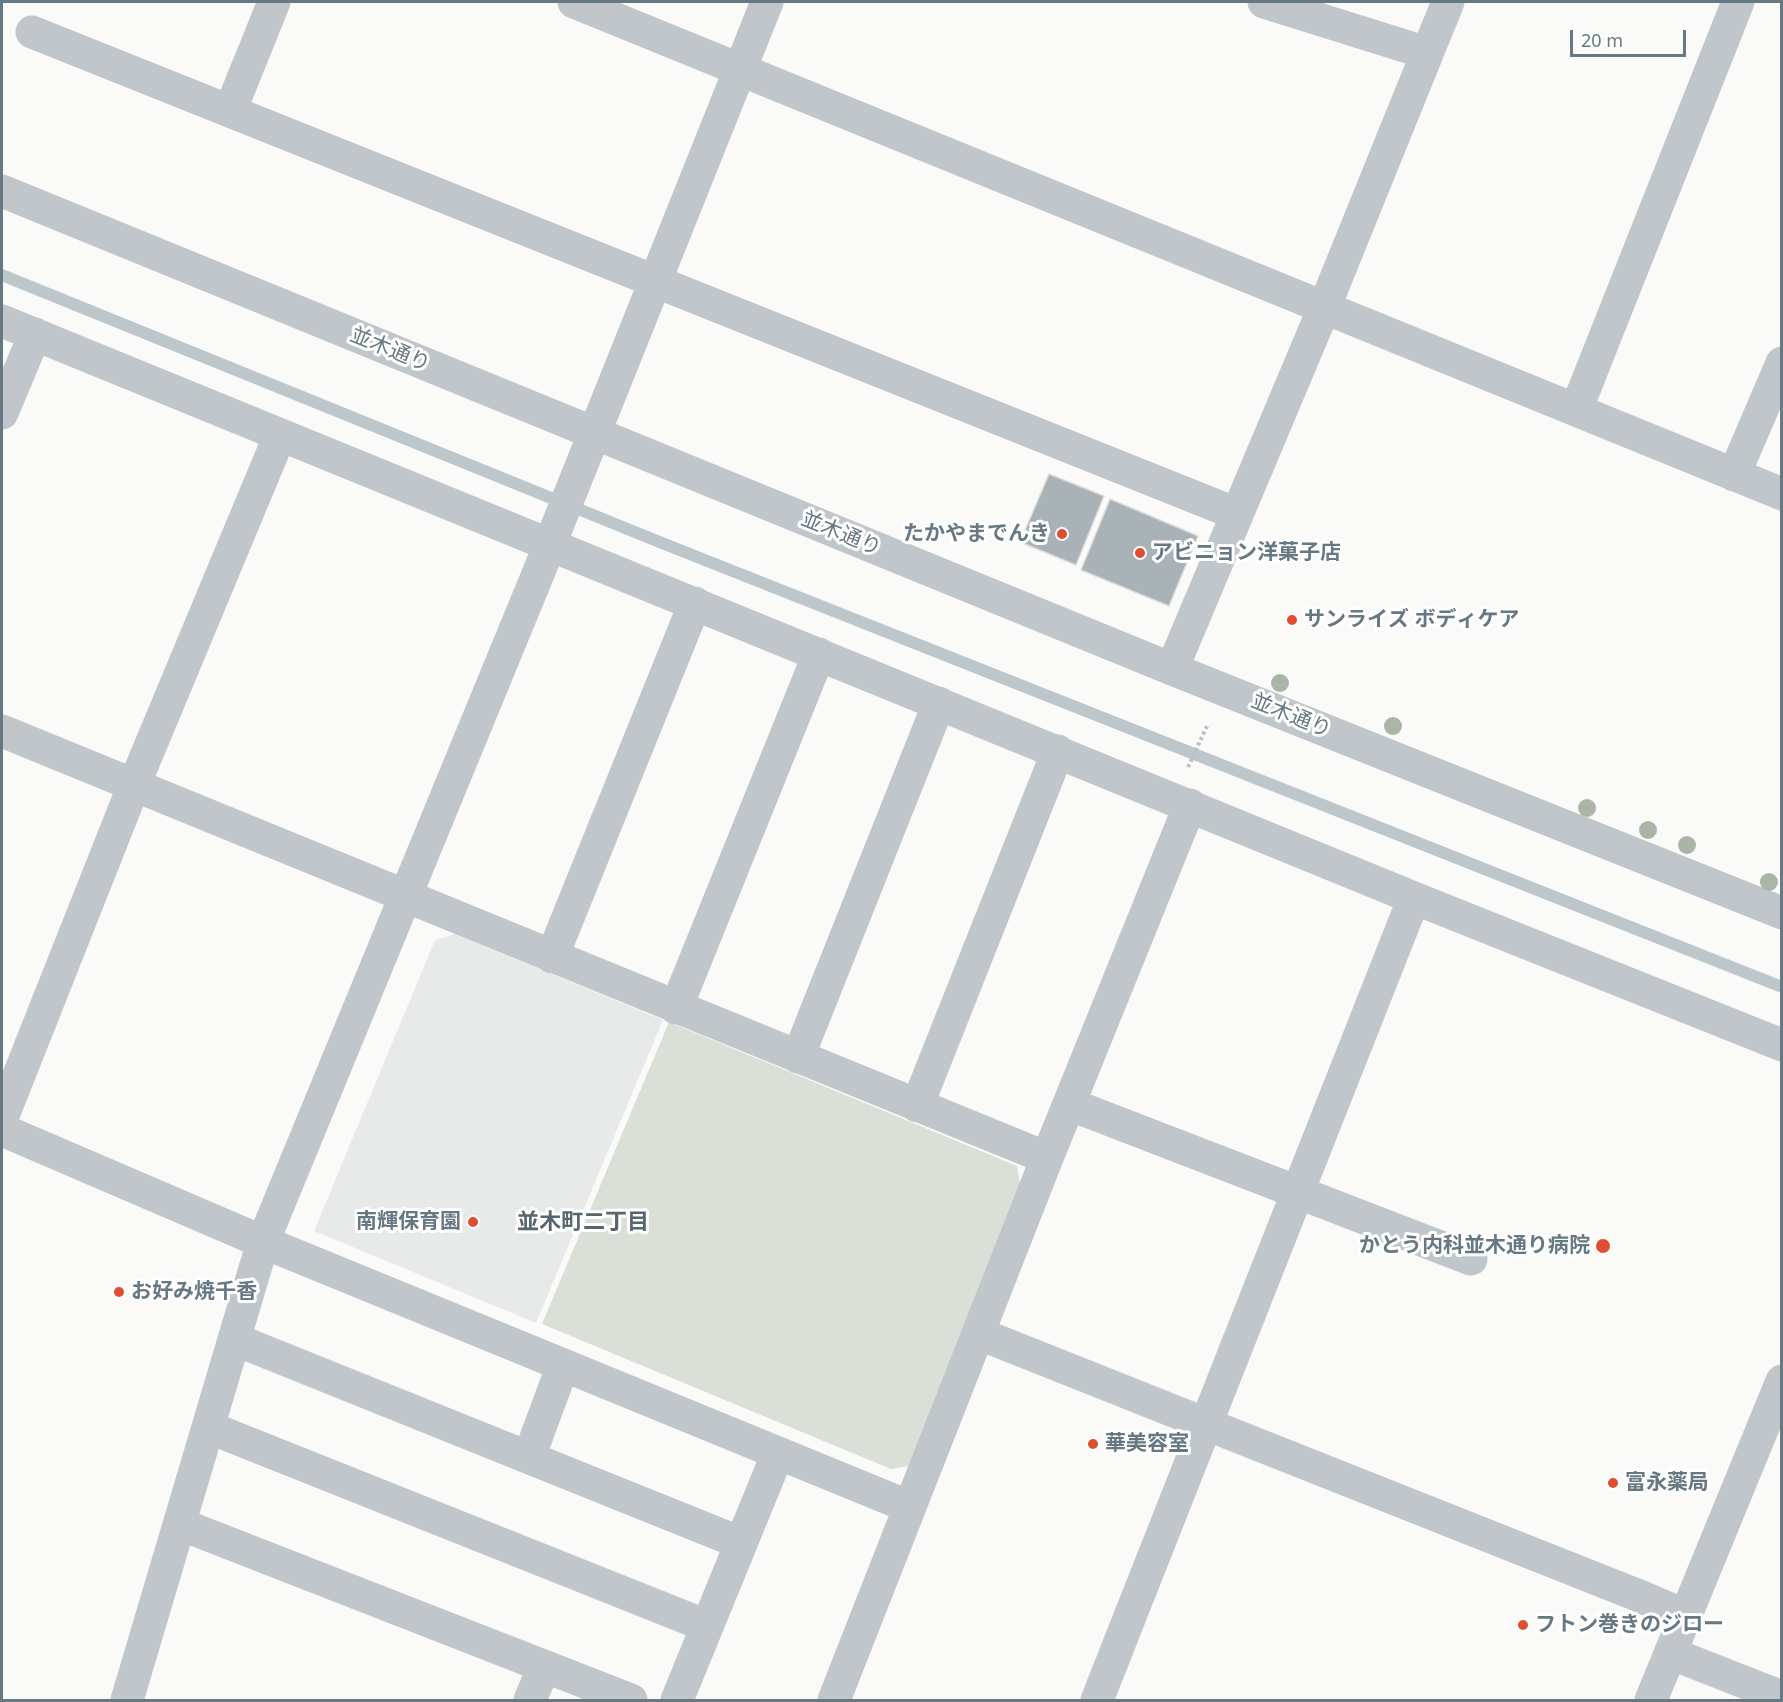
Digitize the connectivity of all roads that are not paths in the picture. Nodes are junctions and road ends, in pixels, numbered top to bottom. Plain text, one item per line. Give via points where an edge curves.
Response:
1 (274, 2) edge
2 (574, 2) edge
3 (767, 2) edge
4 (1264, 2) edge
5 (1448, 2) edge
6 (1738, 2) edge
7 (32, 32) dead end
8 (1427, 54) junction
9 (740, 69) junction
10 (230, 111) junction
11 (2, 191) edge
12 (655, 281) junction
13 (1324, 308) junction
14 (2, 321) edge
15 (35, 334) junction
16 (1782, 363) edge
17 (1576, 410) junction
18 (2, 413) edge
19 (593, 433) junction
20 (280, 435) junction
21 (1734, 475) junction
22 (1782, 494) edge
23 (1237, 514) junction
24 (554, 533) junction
25 (695, 603) junction
26 (819, 654) junction
27 (1172, 669) junction
28 (939, 703) junction
29 (2, 731) edge
30 (1058, 751) junction
31 (134, 785) junction
32 (1187, 789) junction
33 (406, 898) junction
34 (1414, 898) junction
35 (1782, 913) edge
36 (552, 957) junction
37 (676, 1008) junction
38 (1782, 1045) edge
39 (798, 1057) junction
40 (1069, 1104) junction
41 (917, 1106) junction
42 (2, 1118) edge
43 (2, 1130) edge
44 (1047, 1158) junction
45 (1297, 1194) junction
46 (263, 1242) junction
47 (1471, 1259) dead end
48 (980, 1334) junction
49 (234, 1339) junction
50 (563, 1365) junction
51 (1782, 1381) edge
52 (1206, 1424) junction
53 (208, 1427) junction
54 (778, 1453) junction
55 (529, 1457) junction
56 (910, 1507) junction
57 (180, 1524) junction
58 (741, 1543) junction
59 (1686, 1616) junction
60 (707, 1626) junction
61 (1670, 1653) junction
62 (544, 1667) junction
63 (1782, 1697) edge
64 (127, 1701) edge
65 (530, 1701) edge
66 (631, 1701) edge
67 (677, 1701) edge
68 (834, 1701) edge
69 (1097, 1701) edge
70 (1651, 1701) edge

1 - 10 street
2 - 9 street
3 - 9 street
4 - 8 street
5 - 8 street
6 - 17 street
7 - 10 street
8 - 13 street
9 - 12 street
9 - 13 street
10 - 12 street
11 - 19 street, 並木通り
12 - 19 street
12 - 23 street
13 - 17 street
13 - 23 street
14 - 15 street
15 - 18 street
15 - 20 street
16 - 21 street
17 - 21 street
19 - 24 street
19 - 27 street, 並木通り
20 - 24 street
20 - 31 street
21 - 22 street
23 - 27 street
24 - 25 street
24 - 33 street
25 - 26 street
25 - 36 street
26 - 28 street
26 - 37 street
27 - 35 street, 並木通り
28 - 30 street
28 - 39 street
29 - 31 street
30 - 32 street
30 - 41 street
31 - 33 street
31 - 42 street
32 - 34 street
32 - 40 street
33 - 36 street
33 - 46 street
34 - 38 street
34 - 45 street
36 - 37 street
37 - 39 street
39 - 41 street
40 - 44 street
40 - 45 street
41 - 44 street
43 - 46 street
44 - 48 street
45 - 47 street
45 - 52 street
46 - 49 street
46 - 50 street
48 - 52 street
48 - 56 street
49 - 53 street
49 - 55 street
50 - 54 street
50 - 55 street
51 - 59 street
52 - 59 street
52 - 69 street
53 - 57 street
53 - 60 street
54 - 56 street
54 - 58 street
55 - 58 street
56 - 68 street
57 - 62 street
57 - 64 street
58 - 60 street
59 - 61 street
60 - 67 street
61 - 63 street
61 - 70 street
62 - 65 street
62 - 66 street

